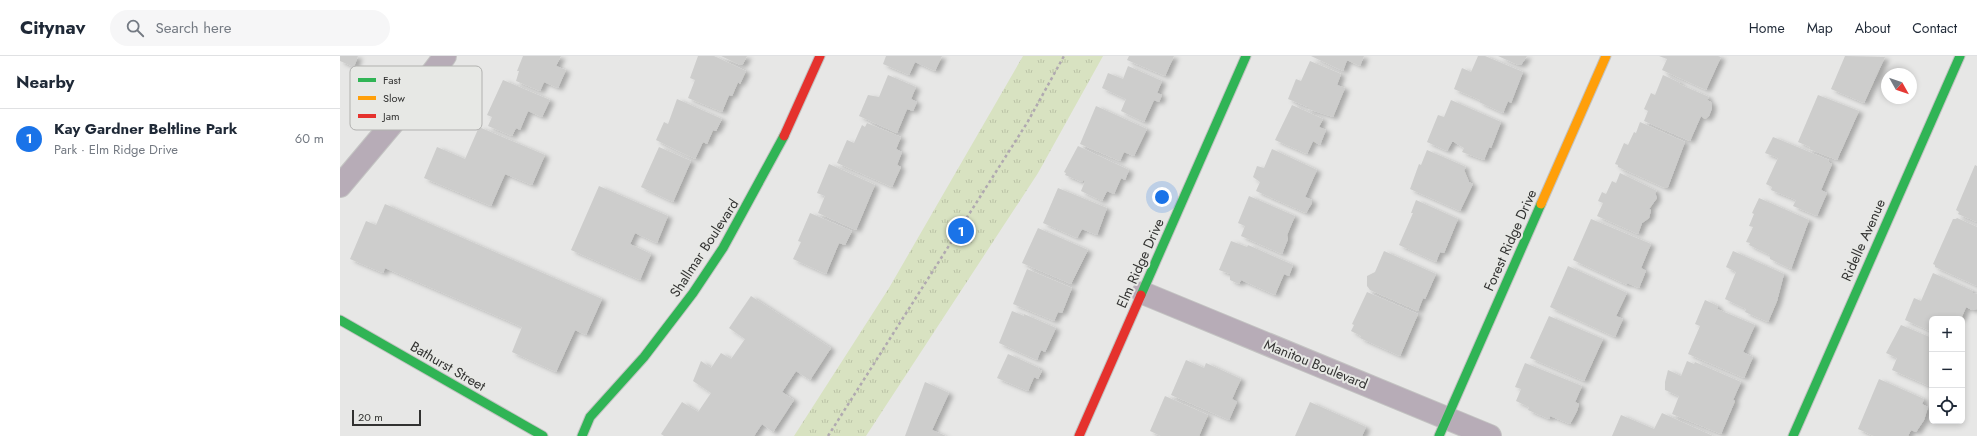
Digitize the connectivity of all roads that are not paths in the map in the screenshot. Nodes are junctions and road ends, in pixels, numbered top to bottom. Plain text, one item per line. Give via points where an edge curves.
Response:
1 (445, 56) edge
2 (820, 56) edge
3 (1246, 56) edge
4 (1606, 56) edge
5 (1960, 56) edge
6 (437, 66) edge
7 (387, 130) edge
8 (340, 186) edge
9 (1143, 293) junction
10 (340, 320) edge
11 (1443, 427) edge
12 (543, 436) edge
13 (582, 436) edge
14 (1079, 436) edge
15 (1490, 436) edge
16 (1793, 436) edge

1 - 6 street
2 - 13 street, Shallmar Boulevard via 787,130 723,248 693,293 644,357 590,417
3 - 9 street, Elm Ridge Drive
4 - 11 street, Forest Ridge Drive
5 - 16 street, Ridelle Avenue
7 - 8 street
9 - 11 street, Manitou Boulevard
9 - 14 street, Elm Ridge Drive
10 - 12 street, Bathurst Street
11 - 15 street, Manitou Boulevard

